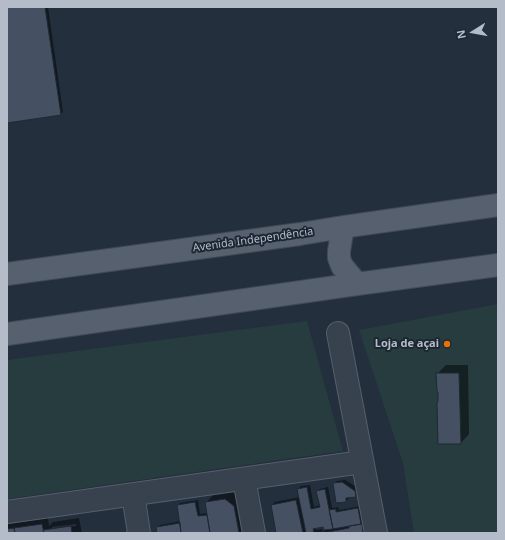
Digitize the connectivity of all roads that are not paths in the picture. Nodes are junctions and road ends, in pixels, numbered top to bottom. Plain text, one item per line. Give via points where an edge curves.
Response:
1 (498, 205) edge
2 (342, 227) junction
3 (498, 265) edge
4 (7, 274) edge
5 (357, 284) junction
6 (338, 333) dead end
7 (7, 334) edge
8 (362, 462) junction
9 (244, 479) junction
10 (133, 494) junction
11 (7, 512) edge
12 (139, 533) edge
13 (254, 533) edge
14 (376, 533) edge

1 - 2 main road, Avenida Independência
2 - 4 main road, Avenida Independência
2 - 5 main road via 339,258 342,266
3 - 5 main road
5 - 7 main road
6 - 8 street
8 - 9 street
8 - 14 street
9 - 10 street
9 - 13 street
10 - 11 street
10 - 12 street

